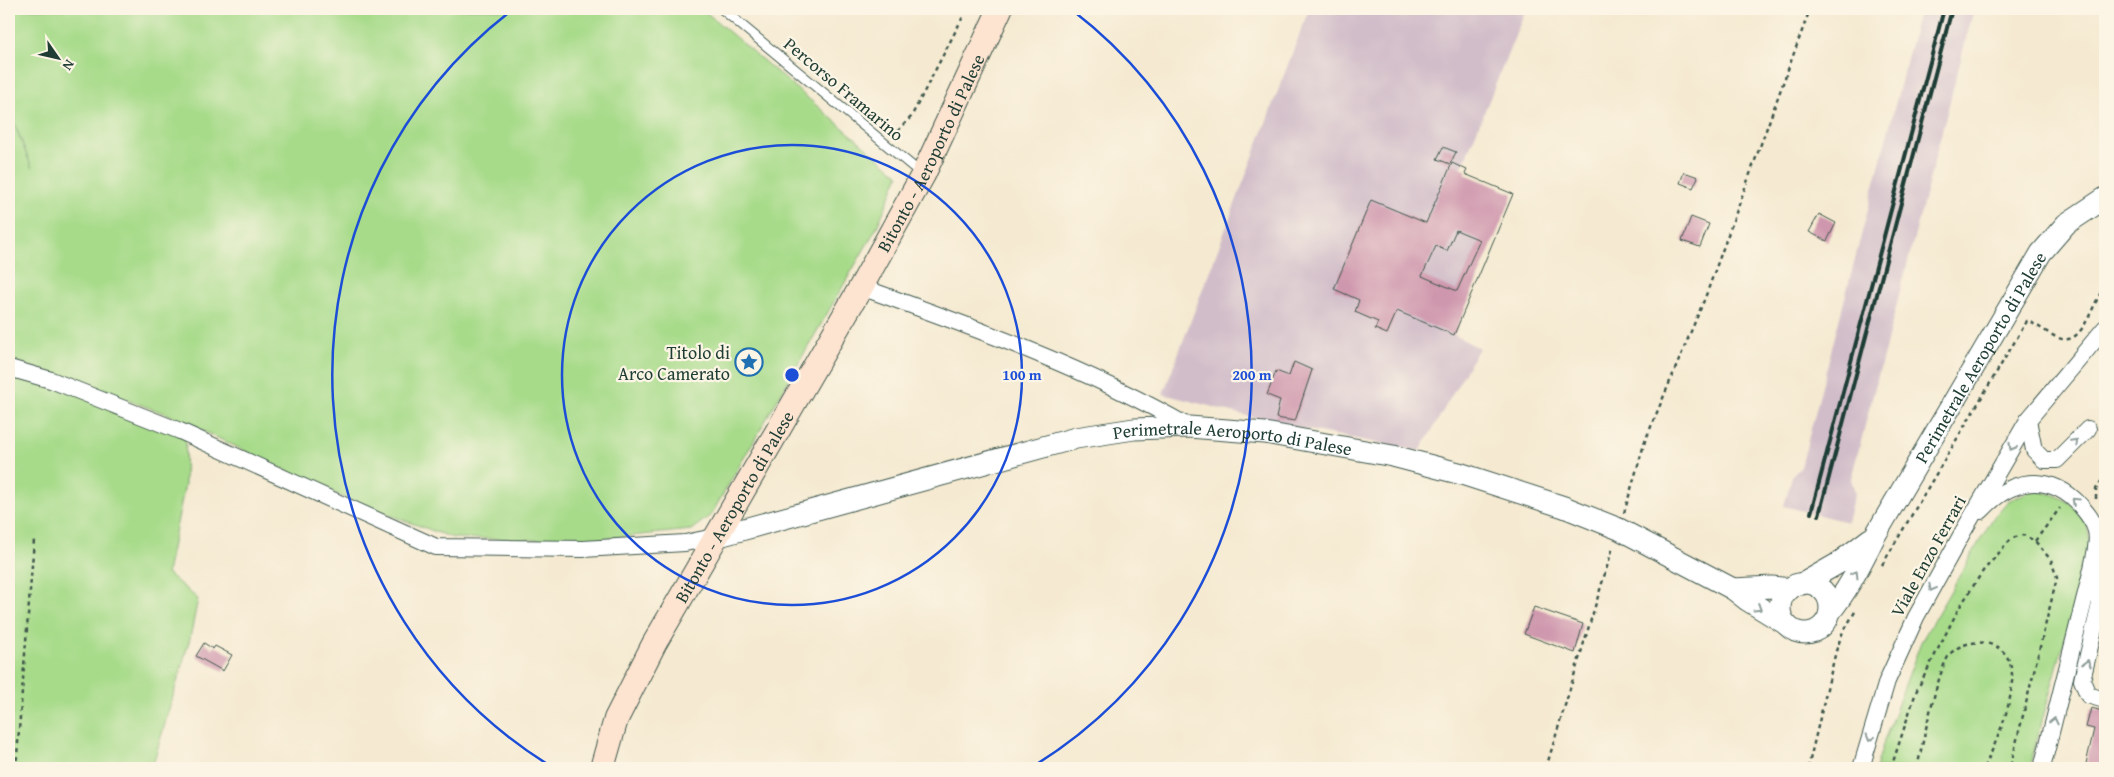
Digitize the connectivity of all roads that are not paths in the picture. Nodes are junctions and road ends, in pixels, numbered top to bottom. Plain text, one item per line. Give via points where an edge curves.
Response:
1 (722, 9) edge
2 (1000, 9) edge
3 (923, 175) junction
4 (2105, 198) edge
5 (861, 287) junction
6 (2105, 328) edge
7 (2105, 338) edge
8 (9, 368) edge
9 (2061, 380) junction
10 (2028, 420) junction
11 (1189, 428) junction
12 (2088, 429) dead end
13 (1964, 530) junction
14 (1876, 534) junction
15 (719, 536) junction
16 (2097, 544) junction
17 (1796, 586) junction
18 (1733, 588) junction
19 (1830, 612) junction
20 (1786, 624) junction
21 (2102, 699) dead end
22 (602, 768) edge
23 (1861, 768) edge
24 (2042, 768) edge

1 - 3 lane, Percorso Framarino
2 - 3 main road, Bitonto - Aeroporto di Palese
3 - 5 main road, Bitonto - Aeroporto di Palese
4 - 14 street, Perimetrale Aeroporto di Palese via 2066,224 2042,253
5 - 11 street via 963,323 1110,386
5 - 15 main road, Bitonto - Aeroporto di Palese
6 - 9 street
7 - 9 street
8 - 15 street via 51,380 172,427 436,547 583,549 685,543
9 - 10 street, Viale Enzo Ferrari
10 -> 12 street via 2034,450 2044,460 2057,460
10 -> 13 street, Viale Enzo Ferrari
11 - 15 street, Perimetrale Aeroporto di Palese via 1134,429 1076,438
11 - 18 street, Perimetrale Aeroporto di Palese via 1265,433 1393,456 1462,474 1564,507 1619,529
16 -> 13 street via 2096,530 2088,514 2074,499 2050,484 2034,483 2004,489
13 -> 23 street, Viale Enzo Ferrari via 1916,617 1887,681
14 - 17 street, Perimetrale Aeroporto di Palese via 1837,564
19 -> 14 street, Perimetrale Aeroporto di Palese
15 - 22 main road, Bitonto - Aeroporto di Palese via 654,644 620,711
21 -> 16 street via 2088,695 2082,680 2100,604
24 -> 16 street
17 - 18 street, Perimetrale Aeroporto di Palese
17 - 19 street via 1816,586 1823,591 1830,604
17 - 20 street via 1781,602
18 -> 20 street, Perimetrale Aeroporto di Palese via 1746,600
19 - 20 street via 1823,625 1811,633 1798,632

